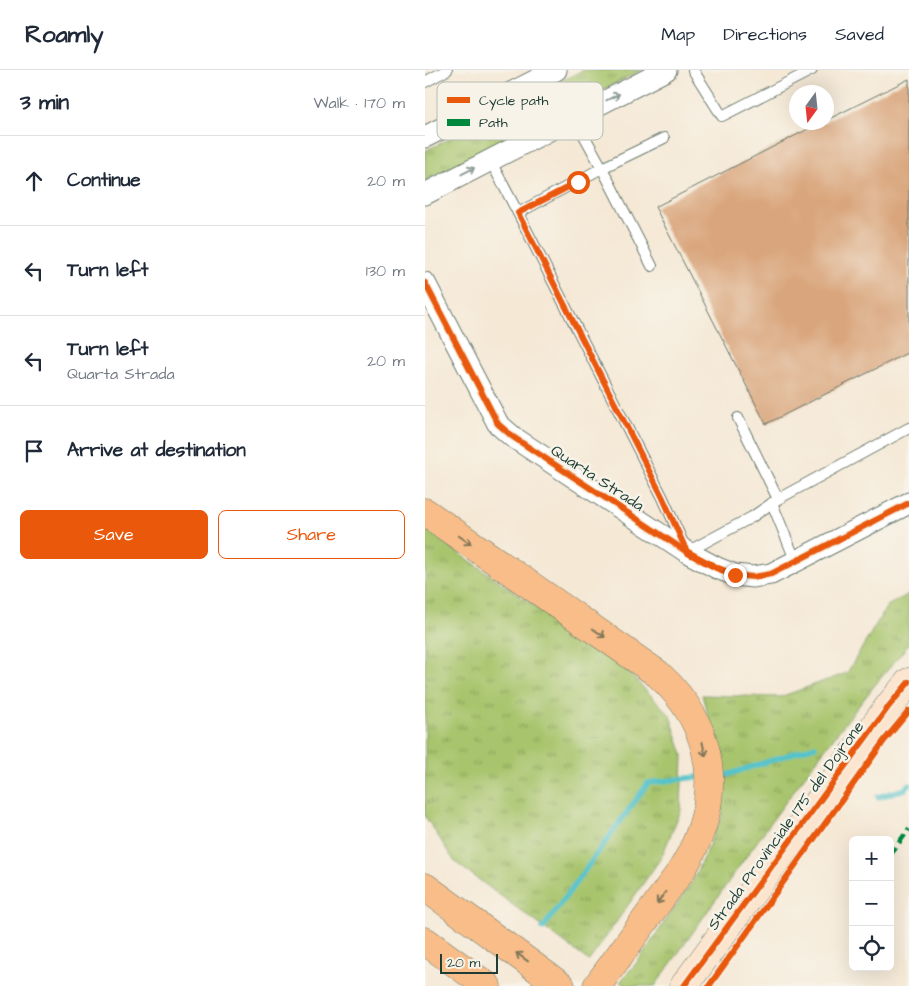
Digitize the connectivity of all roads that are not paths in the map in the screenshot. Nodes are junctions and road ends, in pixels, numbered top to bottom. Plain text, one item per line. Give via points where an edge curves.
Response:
1 (447, 70) edge
2 (556, 70) edge
3 (666, 70) edge
4 (693, 70) edge
5 (812, 70) edge
6 (425, 82) edge
7 (532, 82) edge
8 (603, 102) edge
9 (437, 130) edge
10 (425, 136) edge
11 (664, 138) dead end
12 (529, 140) edge
13 (587, 140) edge
14 (489, 160) junction
15 (602, 168) junction
16 (425, 194) edge
17 (518, 213) junction
18 (652, 266) dead end
19 (425, 283) edge
20 (738, 418) dead end
21 (909, 428) edge
22 (775, 501) junction
23 (909, 503) edge
24 (425, 512) edge
25 (687, 552) junction
26 (796, 562) junction
27 (909, 682) edge
28 (425, 887) edge
29 (425, 941) edge
30 (690, 978) edge
31 (487, 986) edge
32 (561, 986) edge
33 (597, 986) edge

1 - 6 lane
2 - 7 street
8 -> 3 street
4 - 5 lane via 722,116
9 - 10 street
11 - 15 lane
12 - 14 street
13 - 15 lane
16 -> 14 street
14 - 17 lane
15 - 17 lane
15 - 18 lane
17 - 25 lane via 663,498
19 - 25 street, Quarta Strada via 498,424
20 - 22 lane
21 - 22 lane
22 - 25 lane
22 - 26 lane
23 - 26 street, Quarta Strada
24 -> 33 highway via 658,674 674,688 700,730 710,782 708,809 701,832 681,871
25 - 26 street, Quarta Strada via 735,575 753,577 771,574
27 - 30 street, Strada Provinciale 175 del Dojrone
32 -> 28 highway
29 - 31 highway

